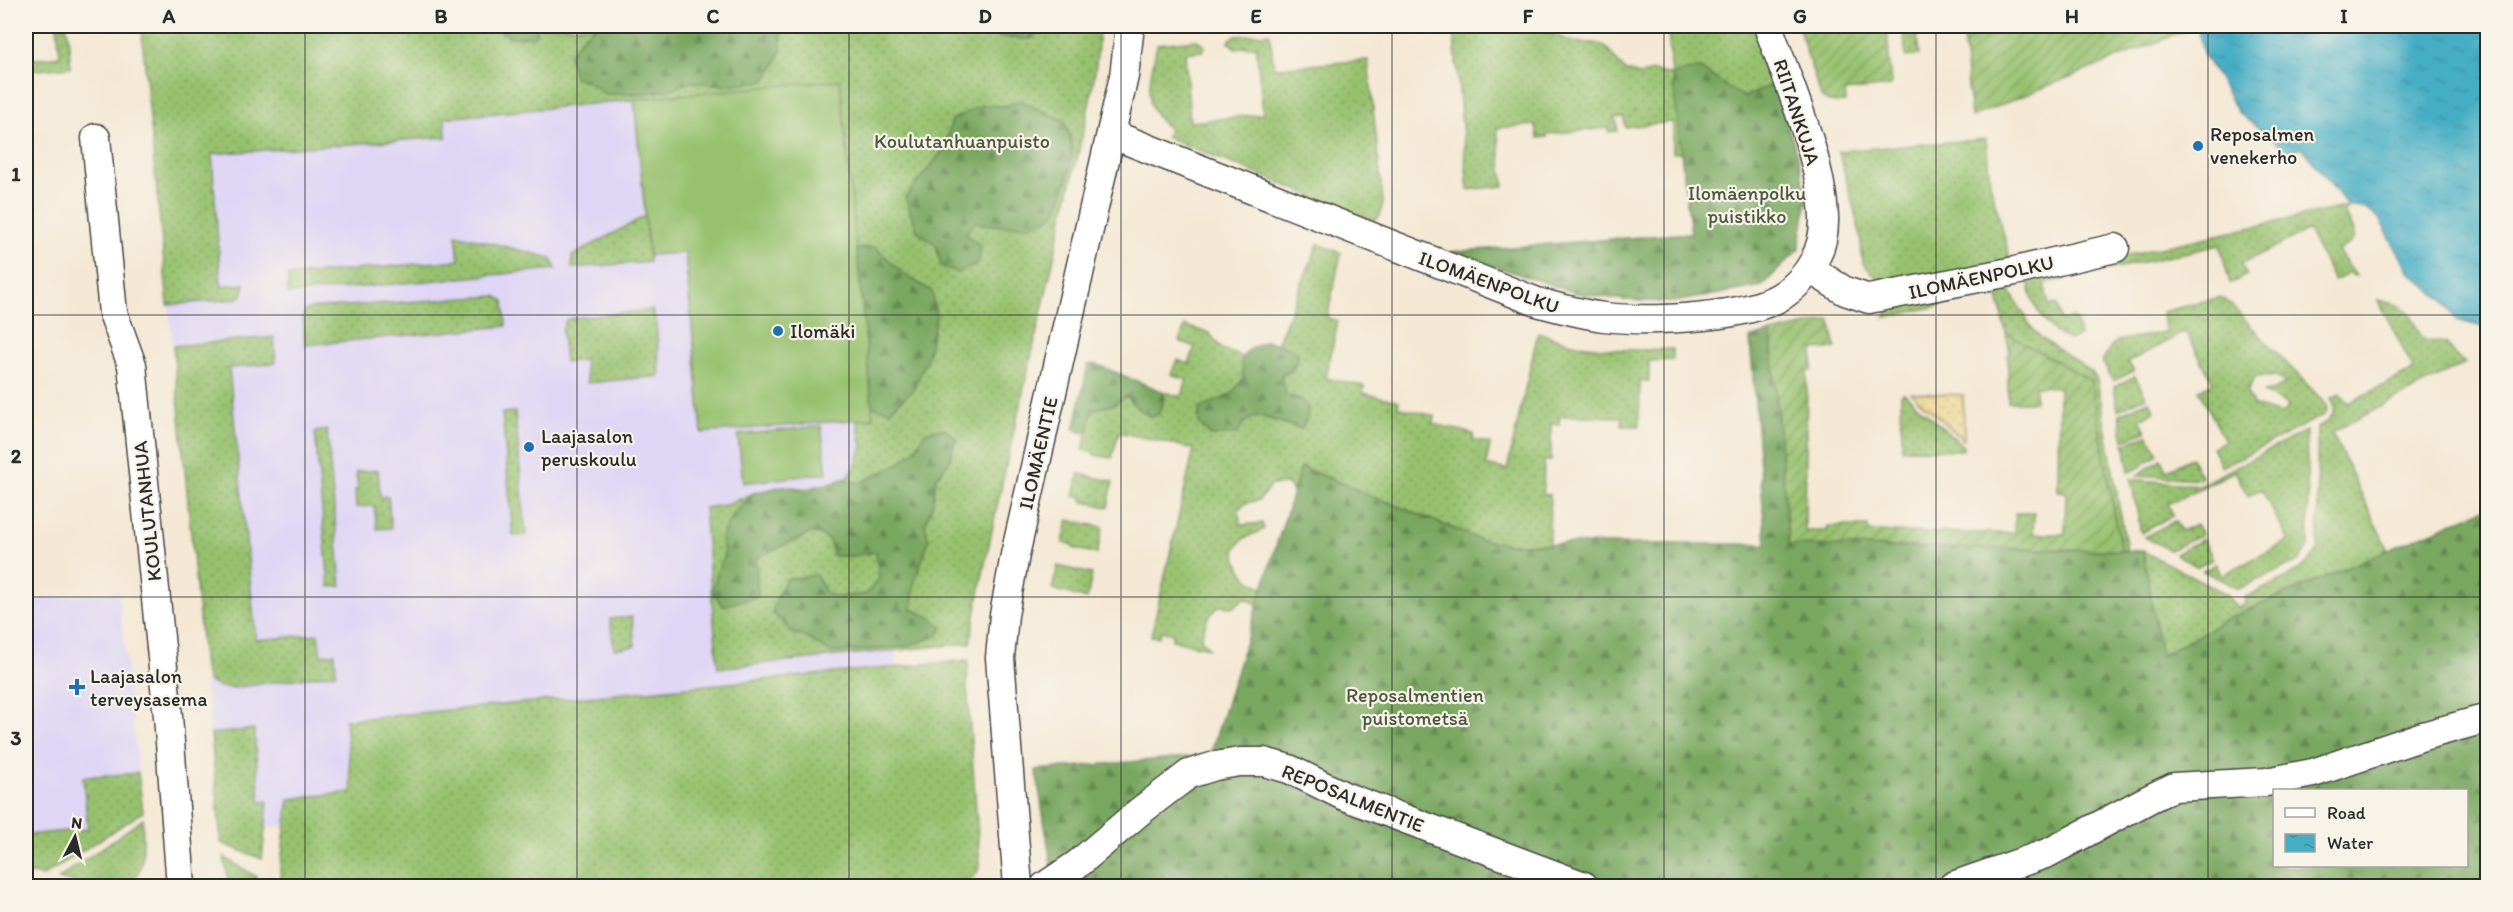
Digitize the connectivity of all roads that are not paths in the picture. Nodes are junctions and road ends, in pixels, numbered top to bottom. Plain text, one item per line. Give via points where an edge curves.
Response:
1 (1130, 26) edge
2 (1768, 26) edge
3 (1110, 134) junction
4 (96, 138) dead end
5 (2115, 248) dead end
6 (1810, 269) junction
7 (2487, 717) edge
8 (181, 886) edge
9 (1018, 886) edge
10 (1045, 886) edge
11 (1584, 886) edge
12 (1953, 886) edge

1 - 3 street, ILOMÄENTIE via 1124,76
2 - 6 street, RIITANKUJA via 1821,188 1824,220 1820,248
3 - 6 street, ILOMÄENPOLKU via 1503,290 1574,312 1626,318 1700,318 1781,297
3 - 9 street, ILOMÄENTIE via 1004,615 1000,657
4 - 8 street, KOULUTANHUA via 113,313 132,365
5 - 6 street, ILOMÄENPOLKU via 1869,298 1845,291
7 - 12 street via 2313,773 2232,786 2174,787 2048,853
10 - 11 street, REPOSALMENTIE via 1189,774 1240,762 1264,762 1289,769 1344,796

